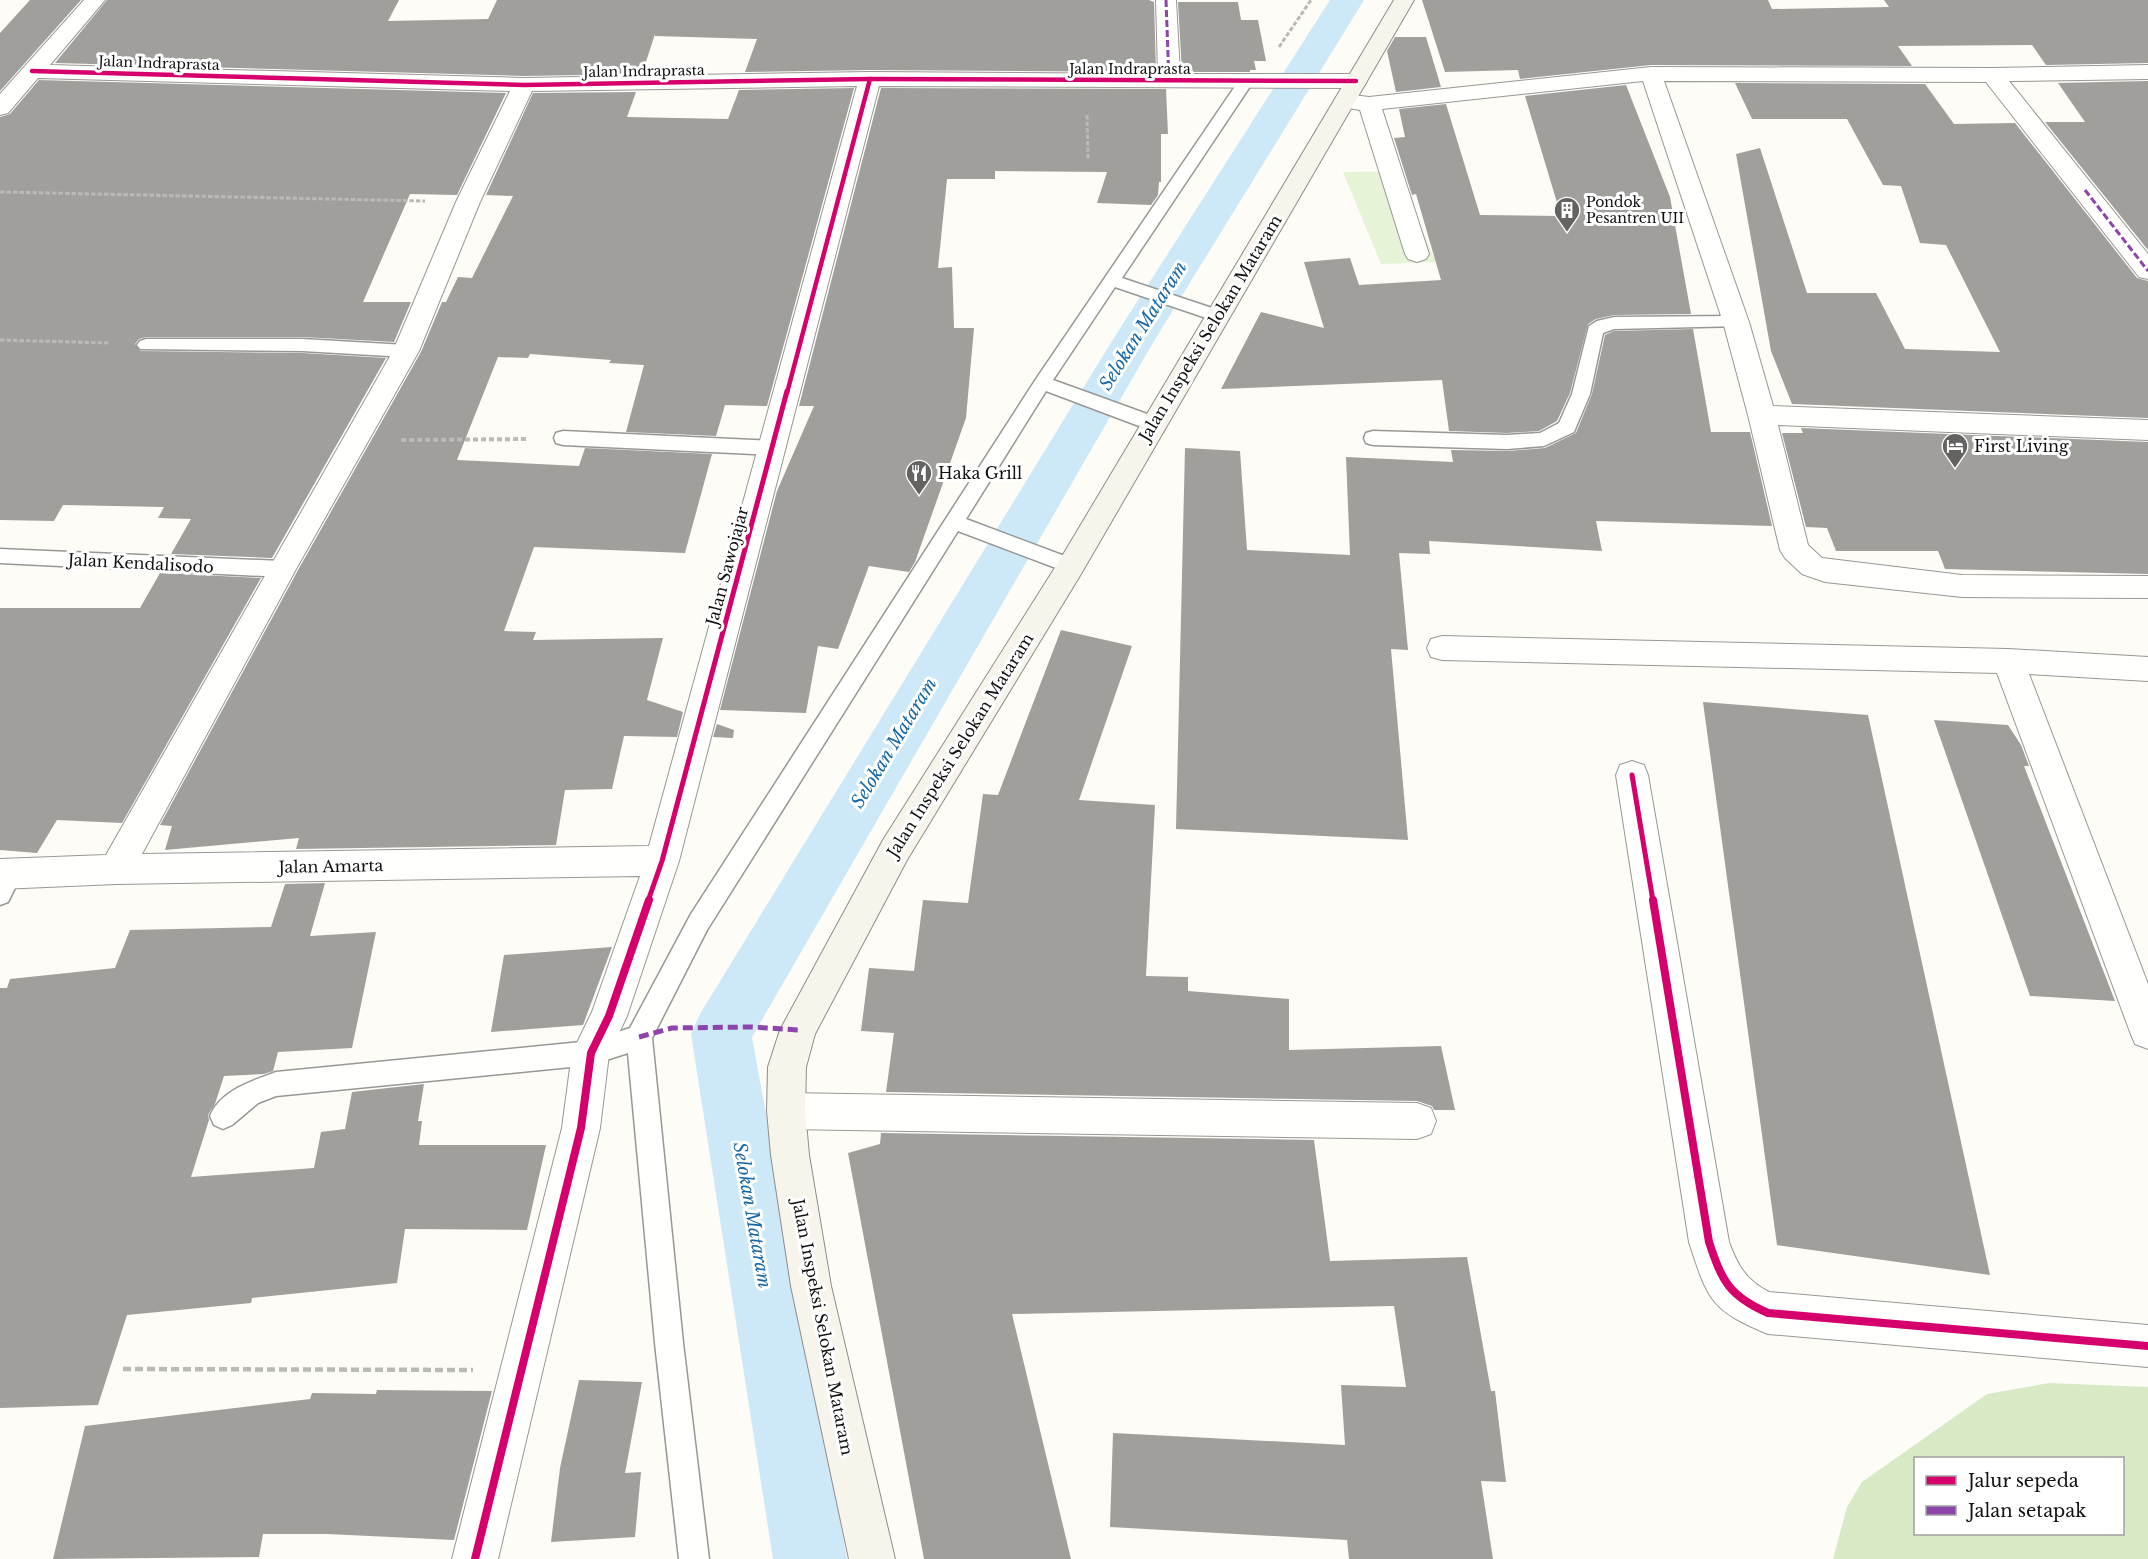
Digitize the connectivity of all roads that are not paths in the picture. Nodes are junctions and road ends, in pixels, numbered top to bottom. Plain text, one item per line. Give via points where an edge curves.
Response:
1 (95, 0) edge
2 (1166, 0) edge
3 (1404, 0) edge
4 (32, 71) junction
5 (2148, 72) edge
6 (1651, 74) junction
7 (1992, 75) junction
8 (870, 80) junction
9 (1169, 82) junction
10 (1251, 82) junction
11 (524, 85) junction
12 (8, 90) edge
13 (1357, 95) junction
14 (0, 108) edge
15 (1417, 254) dead end
16 (2148, 271) edge
17 (1111, 280) junction
18 (1218, 316) junction
19 (1736, 322) junction
20 (146, 345) road end
21 (406, 351) junction
22 (1042, 383) junction
23 (1762, 415) junction
24 (1140, 419) junction
25 (2148, 430) edge
26 (563, 438) road end
27 (1372, 438) dead end
28 (772, 448) junction
29 (954, 522) junction
30 (0, 556) edge
31 (1071, 566) junction
32 (282, 569) junction
33 (2148, 587) edge
34 (1442, 648) dead end
35 (2008, 661) junction
36 (2148, 669) edge
37 (1632, 775) dead end
38 (662, 861) junction
39 (116, 869) junction
40 (3, 882) edge
41 (2148, 1032) edge
42 (639, 1037) junction
43 (591, 1053) junction
44 (786, 1111) junction
45 (223, 1116) dead end
46 (1417, 1121) dead end
47 (2148, 1346) edge
48 (475, 1559) edge
49 (694, 1559) edge
50 (872, 1559) edge

1 - 4 street
2 - 9 street
3 - 13 main road, Jalan Inspeksi Selokan Mataram
4 - 11 street, Jalan Indraprasta
4 - 12 street
5 - 7 street, Jalan Indraprasta
6 - 7 street, Jalan Indraprasta
6 - 13 street, Jalan Indraprasta
6 - 19 street
7 - 16 street
8 - 9 street, Jalan Indraprasta
8 - 11 street, Jalan Indraprasta
8 - 28 street, Jalan Sawojajar
9 - 10 street, Jalan Indraprasta
10 - 13 street, Jalan Indraprasta via 1317,82
10 - 17 lane
11 - 21 street via 468,202
12 - 14 street
13 - 15 street
13 - 18 main road, Jalan Inspeksi Selokan Mataram
17 - 18 lane
17 - 22 lane
18 - 24 main road, Jalan Inspeksi Selokan Mataram
19 - 23 street
19 - 27 lane via 1603,325 1595,330 1581,394 1567,427 1544,439 1507,442
20 - 21 lane via 302,345
21 - 32 street
22 - 24 lane
22 - 29 lane
23 - 25 street
23 - 33 street via 1796,550 1812,566 1825,571 1962,586
24 - 31 main road, Jalan Inspeksi Selokan Mataram
26 - 28 lane
28 - 38 street, Jalan Sawojajar
29 - 31 lane
29 - 42 lane via 699,922
30 - 32 lane, Jalan Kendalisodo
31 - 44 main road, Jalan Inspeksi Selokan Mataram via 895,850 816,995 798,1030 787,1067
32 - 39 street
34 - 35 street
35 - 36 street
35 - 41 street
37 - 47 street via 1709,1242 1724,1284 1744,1303 1768,1313
38 - 39 street, Jalan Amarta
38 - 43 street, Jalan Sawojajar via 609,1016
39 - 40 street, Jalan Amarta
42 - 43 lane
42 - 49 lane
43 - 45 lane via 276,1084 249,1094
43 - 48 street, Jalan Sawojajar via 581,1128
44 - 46 street
44 - 50 main road, Jalan Inspeksi Selokan Mataram via 789,1155 811,1286

